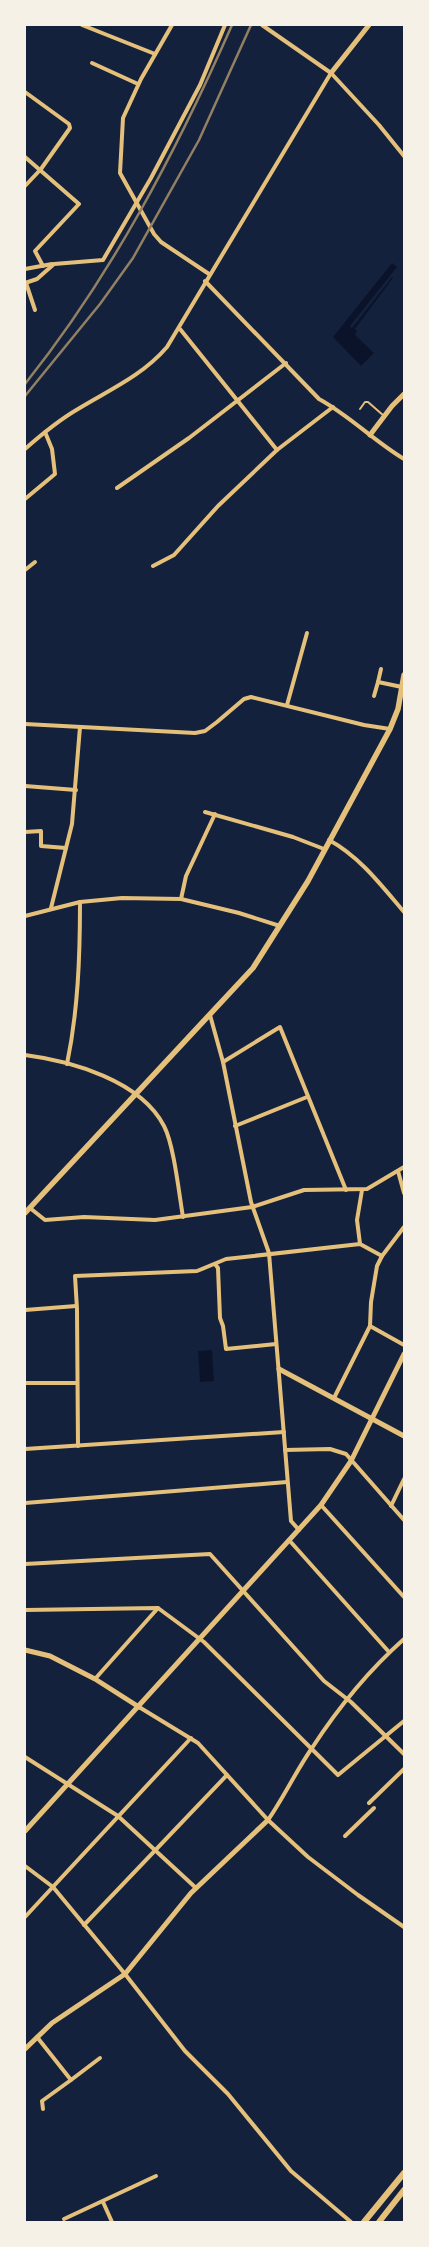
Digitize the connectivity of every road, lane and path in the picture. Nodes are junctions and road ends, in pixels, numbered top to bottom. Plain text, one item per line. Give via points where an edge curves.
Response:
1 (82, 25) edge
2 (172, 25) edge
3 (225, 25) edge
4 (262, 25) edge
5 (369, 25) edge
6 (155, 54) junction
7 (92, 63) dead end
8 (330, 73) junction
9 (138, 84) junction
10 (25, 92) edge
11 (404, 156) edge
12 (25, 157) edge
13 (41, 169) junction
14 (25, 186) edge
15 (137, 203) junction
16 (54, 264) junction
17 (43, 266) junction
18 (25, 269) edge
19 (209, 274) junction
20 (205, 281) junction
21 (26, 283) edge
22 (35, 310) dead end
23 (180, 329) junction
24 (286, 363) junction
25 (404, 394) edge
26 (238, 401) junction
27 (333, 407) junction
28 (360, 409) dead end
29 (384, 416) junction
30 (45, 432) junction
31 (370, 436) junction
32 (25, 449) edge
33 (277, 450) junction
34 (404, 459) edge
35 (117, 488) dead end
36 (25, 499) edge
37 (35, 562) dead end
38 (153, 566) dead end
39 (25, 570) edge
40 (307, 633) dead end
41 (381, 669) dead end
42 (404, 675) edge
43 (378, 682) junction
44 (402, 687) junction
45 (374, 696) dead end
46 (287, 705) junction
47 (25, 724) edge
48 (80, 727) junction
49 (390, 729) junction
50 (25, 786) edge
51 (76, 790) junction
52 (205, 812) dead end
53 (215, 814) junction
54 (25, 832) edge
55 (329, 840) junction
56 (66, 848) junction
57 (324, 849) junction
58 (181, 899) junction
59 (80, 902) junction
60 (51, 908) junction
61 (404, 912) edge
62 (25, 916) edge
63 (280, 926) junction
64 (210, 1015) junction
65 (25, 1055) edge
66 (222, 1062) junction
67 (68, 1064) junction
68 (136, 1095) junction
69 (307, 1097) junction
70 (235, 1126) junction
71 (404, 1167) edge
72 (398, 1171) junction
73 (346, 1190) junction
74 (362, 1190) junction
75 (404, 1193) edge
76 (252, 1207) junction
77 (27, 1211) edge
78 (183, 1217) junction
79 (404, 1227) edge
80 (398, 1237) junction
81 (404, 1240) edge
82 (360, 1244) junction
83 (269, 1255) junction
84 (382, 1256) junction
85 (215, 1264) junction
86 (76, 1306) junction
87 (25, 1310) edge
88 (370, 1326) junction
89 (276, 1344) junction
90 (404, 1345) edge
91 (404, 1354) edge
92 (278, 1369) junction
93 (25, 1383) edge
94 (76, 1384) junction
95 (334, 1398) junction
96 (372, 1418) junction
97 (284, 1432) junction
98 (404, 1436) edge
99 (78, 1446) junction
100 (25, 1449) edge
101 (285, 1450) junction
102 (351, 1461) junction
103 (404, 1479) edge
104 (287, 1482) junction
105 (25, 1503) edge
106 (321, 1505) junction
107 (391, 1506) junction
108 (404, 1520) edge
109 (299, 1530) junction
110 (289, 1540) junction
111 (25, 1564) edge
112 (242, 1590) junction
113 (404, 1597) edge
114 (158, 1608) junction
115 (25, 1610) edge
116 (200, 1639) junction
117 (404, 1640) edge
118 (25, 1650) edge
119 (389, 1652) junction
120 (95, 1680) junction
121 (347, 1698) junction
122 (139, 1707) junction
123 (404, 1721) edge
124 (387, 1736) junction
125 (191, 1738) junction
126 (311, 1748) junction
127 (404, 1754) edge
128 (25, 1757) edge
129 (404, 1769) edge
130 (227, 1774) junction
131 (68, 1784) junction
132 (369, 1803) dead end
133 (374, 1808) dead end
134 (118, 1816) junction
135 (268, 1820) junction
136 (25, 1831) edge
137 (345, 1836) dead end
138 (155, 1850) junction
139 (25, 1866) edge
140 (53, 1887) junction
141 (196, 1888) junction
142 (25, 1917) edge
143 (84, 1924) junction
144 (404, 1926) edge
145 (125, 1974) junction
146 (37, 2037) junction
147 (25, 2049) edge
148 (100, 2058) dead end
149 (71, 2080) junction
150 (43, 2109) dead end
151 (404, 2173) edge
152 (156, 2176) dead end
153 (404, 2190) edge
154 (104, 2202) junction
155 (64, 2219) dead end
156 (112, 2222) edge
157 (350, 2222) edge
158 (364, 2222) edge
159 (379, 2222) edge

1 - 6 street
2 - 6 street
3 - 15 street via 200,85
4 - 8 street
5 - 8 street
6 - 9 street
7 - 9 street
8 - 11 street
8 - 19 street
9 - 15 street via 123,118 120,173
10 - 13 street via 70,126
12 - 13 street
13 - 14 street
13 - 17 street via 78,204 35,251
15 - 16 street via 103,260
15 - 19 street via 161,242
16 - 17 street
16 - 21 street via 37,279
17 - 18 street
19 - 20 street
20 - 23 street
20 - 24 street
21 - 22 street
23 - 26 street
23 - 30 street via 142,372 77,409
24 - 26 street
24 - 27 street via 319,399
25 - 29 street
26 - 33 street
26 - 35 street
27 - 31 street
27 - 33 street
28 - 29 lane via 368,402
29 - 31 street
30 - 32 street
30 - 36 street via 52,449 55,474
31 - 34 street
33 - 38 street via 218,506 174,555
37 - 39 street
40 - 46 street
41 - 43 street
42 - 44 main road
43 - 44 street
43 - 45 street
44 - 49 main road
46 - 48 street via 251,697 244,699 211,726 195,733
46 - 49 street
47 - 48 street
48 - 51 street
49 - 55 main road
50 - 51 street
51 - 56 street
52 - 53 street
53 - 57 street via 293,836
53 - 58 street via 186,876
54 - 56 street via 41,831 41,846
55 - 57 main road
55 - 61 street via 364,866
56 - 60 street
57 - 63 main road
58 - 59 street via 122,898
58 - 63 street
59 - 60 street
59 - 67 street via 80,967 76,984 75,1028
60 - 62 street
63 - 64 main road via 253,968
64 - 66 street
64 - 68 main road
65 - 67 street
66 - 69 street via 280,1027
66 - 70 street
67 - 68 street via 116,1080
68 - 77 main road
68 - 78 street via 165,1128
69 - 70 street
69 - 73 street
70 - 76 street
71 - 72 street
72 - 74 street
72 - 75 street
73 - 74 street
73 - 76 street via 304,1190
74 - 82 street via 357,1220
76 - 78 street
76 - 83 street
77 - 78 street via 46,1220 138,1221
79 - 80 street
80 - 81 street
80 - 84 street
82 - 83 street
82 - 84 street
83 - 85 street via 226,1259
83 - 89 street
84 - 88 street via 374,1278
85 - 86 street via 197,1270 167,1273 75,1276
85 - 89 street via 226,1349
86 - 87 street
86 - 94 street
88 - 90 street
88 - 95 street
89 - 92 street
91 - 96 street
92 - 95 street
92 - 97 street
93 - 94 street
94 - 99 street
95 - 96 street
96 - 98 street
96 - 102 street
97 - 99 street
97 - 101 street
99 - 100 street
101 - 102 street via 330,1449 346,1454
101 - 104 street
102 - 106 street
102 - 107 street
103 - 107 street
104 - 105 street
104 - 109 street via 291,1521
106 - 109 street
106 - 113 street
107 - 108 street
109 - 110 street
110 - 112 street
110 - 119 street
111 - 112 street via 210,1554
112 - 116 street
112 - 121 street via 324,1681
114 - 115 street
114 - 116 street
114 - 120 street
116 - 122 street
116 - 126 street
117 - 119 street
118 - 120 street via 50,1656
119 - 121 street
120 - 122 street
121 - 124 street
121 - 126 street
122 - 125 street
122 - 131 street
123 - 124 street
124 - 126 street via 338,1775
124 - 127 street
125 - 130 street
125 - 134 street
126 - 135 street
128 - 131 street
129 - 132 street
130 - 135 street
130 - 138 street
131 - 134 street
131 - 136 street
133 - 137 street
134 - 138 street
134 - 140 street
135 - 141 street
135 - 144 street via 308,1857
138 - 141 street
138 - 143 street
139 - 140 street
140 - 142 street
140 - 143 street
141 - 145 street
143 - 145 street
145 - 146 street via 52,2023
145 - 157 street via 185,2051 228,2094 291,2171
146 - 147 street
146 - 149 street
148 - 149 street
149 - 150 street via 42,2102
151 - 158 main road
152 - 154 street
153 - 159 main road
154 - 155 street
154 - 156 street

